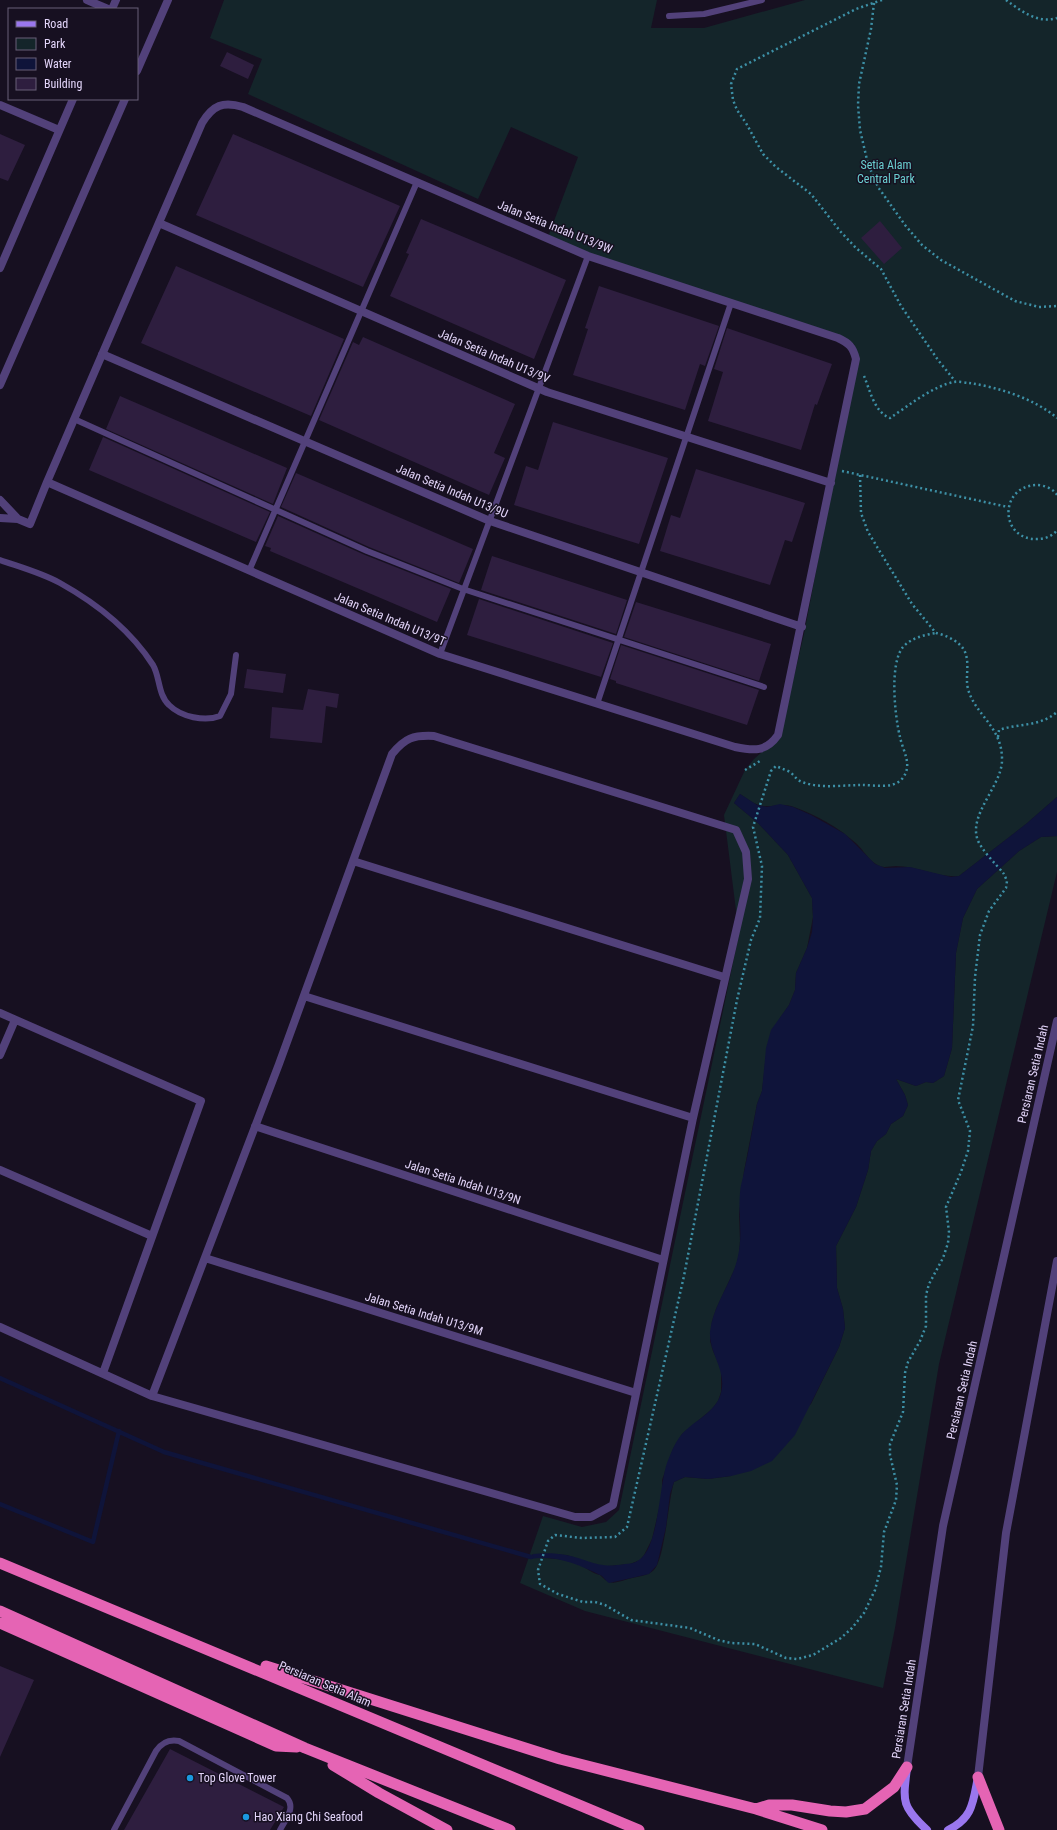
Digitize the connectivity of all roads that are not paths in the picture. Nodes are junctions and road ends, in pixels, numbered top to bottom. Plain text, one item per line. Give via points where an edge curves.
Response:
1 (87, 0) edge
2 (168, 0) edge
3 (762, 0) edge
4 (106, 8) edge
5 (669, 16) dead end
6 (138, 69) edge
7 (73, 100) edge
8 (125, 100) edge
9 (0, 105) edge
10 (60, 130) junction
11 (417, 182) junction
12 (159, 222) junction
13 (3, 255) edge
14 (588, 256) junction
15 (0, 268) edge
16 (732, 303) junction
17 (361, 311) junction
18 (102, 354) junction
19 (856, 359) joint
20 (0, 385) edge
21 (539, 389) junction
22 (74, 419) junction
23 (686, 437) junction
24 (305, 442) junction
25 (47, 482) junction
26 (831, 483) junction
27 (0, 500) edge
28 (276, 510) junction
29 (0, 518) edge
30 (18, 519) junction
31 (490, 521) junction
32 (0, 560) edge
33 (249, 571) junction
34 (641, 573) junction
35 (463, 590) junction
36 (802, 627) junction
37 (618, 640) junction
38 (440, 654) junction
39 (236, 655) dead end
40 (764, 687) dead end
41 (597, 704) junction
42 (353, 861) junction
43 (724, 977) junction
44 (304, 996) junction
45 (0, 1013) edge
46 (15, 1020) junction
47 (1057, 1021) edge
48 (0, 1054) edge
49 (693, 1118) junction
50 (255, 1126) junction
51 (0, 1170) edge
52 (152, 1236) junction
53 (205, 1258) junction
54 (663, 1260) junction
55 (1057, 1261) edge
56 (0, 1326) edge
57 (103, 1373) junction
58 (636, 1393) junction
59 (152, 1396) junction
60 (0, 1563) edge
61 (0, 1611) edge
62 (0, 1623) edge
63 (201, 1646) junction
64 (305, 1748) junction
65 (907, 1767) junction
66 (978, 1777) junction
67 (756, 1809) junction
68 (114, 1830) edge
69 (280, 1830) edge
70 (447, 1830) edge
71 (510, 1830) edge
72 (639, 1830) edge
73 (822, 1830) edge
74 (927, 1830) edge
75 (948, 1830) edge
76 (999, 1830) edge

1 - 4 street
2 - 6 street
3 - 5 lane via 704,14
7 - 10 street
8 - 20 street
9 - 10 street
10 - 13 street
11 - 12 street, Jalan Setia Indah U13/9W via 243,107 227,104 210,111 202,123
11 - 14 street, Jalan Setia Indah U13/9W
11 - 17 lane
12 - 17 street, Jalan Setia Indah U13/9V
12 - 18 street, Jalan Setia Indah U13/9W
13 - 15 street
14 - 16 street, Jalan Setia Indah U13/9W
14 - 21 lane
16 - 19 street, Jalan Setia Indah U13/9W via 838,338 854,349
16 - 23 lane
17 - 21 street, Jalan Setia Indah U13/9V
17 - 24 lane
18 - 22 street, Jalan Setia Indah U13/9W
18 - 24 street, Jalan Setia Indah U13/9U
19 - 26 street, Jalan Setia Indah U13/9T
21 - 23 street, Jalan Setia Indah U13/9V
21 - 31 lane
22 - 25 street, Jalan Setia Indah U13/9W
22 - 28 lane
23 - 26 street, Jalan Setia Indah U13/9V
23 - 34 lane
24 - 28 lane
24 - 31 street, Jalan Setia Indah U13/9U
25 - 30 street, Jalan Setia Indah U13/9W via 30,524
25 - 33 street, Jalan Setia Indah U13/9T
26 - 36 street, Jalan Setia Indah U13/9T
27 - 30 street
28 - 33 lane
28 - 35 lane
29 - 30 street
31 - 34 street, Jalan Setia Indah U13/9U
31 - 35 lane
32 - 39 lane via 59,582 92,603 124,630 154,666 168,705 180,712 197,718 211,719 220,716 230,694
33 - 38 street, Jalan Setia Indah U13/9T
34 - 36 street, Jalan Setia Indah U13/9U
34 - 37 lane
35 - 37 lane
35 - 38 lane
36 - 41 street, Jalan Setia Indah U13/9T via 778,735 772,744 763,748 750,750 735,747
37 - 40 lane
37 - 41 lane
38 - 41 street, Jalan Setia Indah U13/9T
42 - 43 street
42 - 43 street via 392,754 402,742 418,736 434,736 736,830 746,852 748,879
42 - 44 street
43 - 49 street
44 - 49 street
44 - 50 street
45 - 46 street
46 - 48 street
46 - 52 street via 201,1101
47 - 65 street, Persiaran Setia Indah via 943,1526
49 - 54 street
50 - 53 street
50 - 54 street, Jalan Setia Indah U13/9N
51 - 52 street
52 - 57 street
53 - 58 street, Jalan Setia Indah U13/9M
53 - 59 street
54 - 58 street
55 - 66 street via 1006,1534
56 - 57 street
57 - 59 street
58 - 59 street via 613,1505 591,1518 575,1517
60 - 63 highway, Persiaran Setia Alam
61 - 64 highway
62 - 64 highway via 276,1746
63 - 67 highway via 560,1759
63 - 72 highway, Persiaran Setia Alam
64 - 70 highway
64 - 71 highway
65 - 67 highway via 894,1788 866,1808 846,1812 792,1805 769,1805
65 - 74 main road via 904,1796 906,1807
66 - 75 main road via 973,1806 967,1817
66 - 76 highway
67 - 73 highway
68 - 69 lane via 156,1750 166,1741 173,1740 287,1798 291,1809

